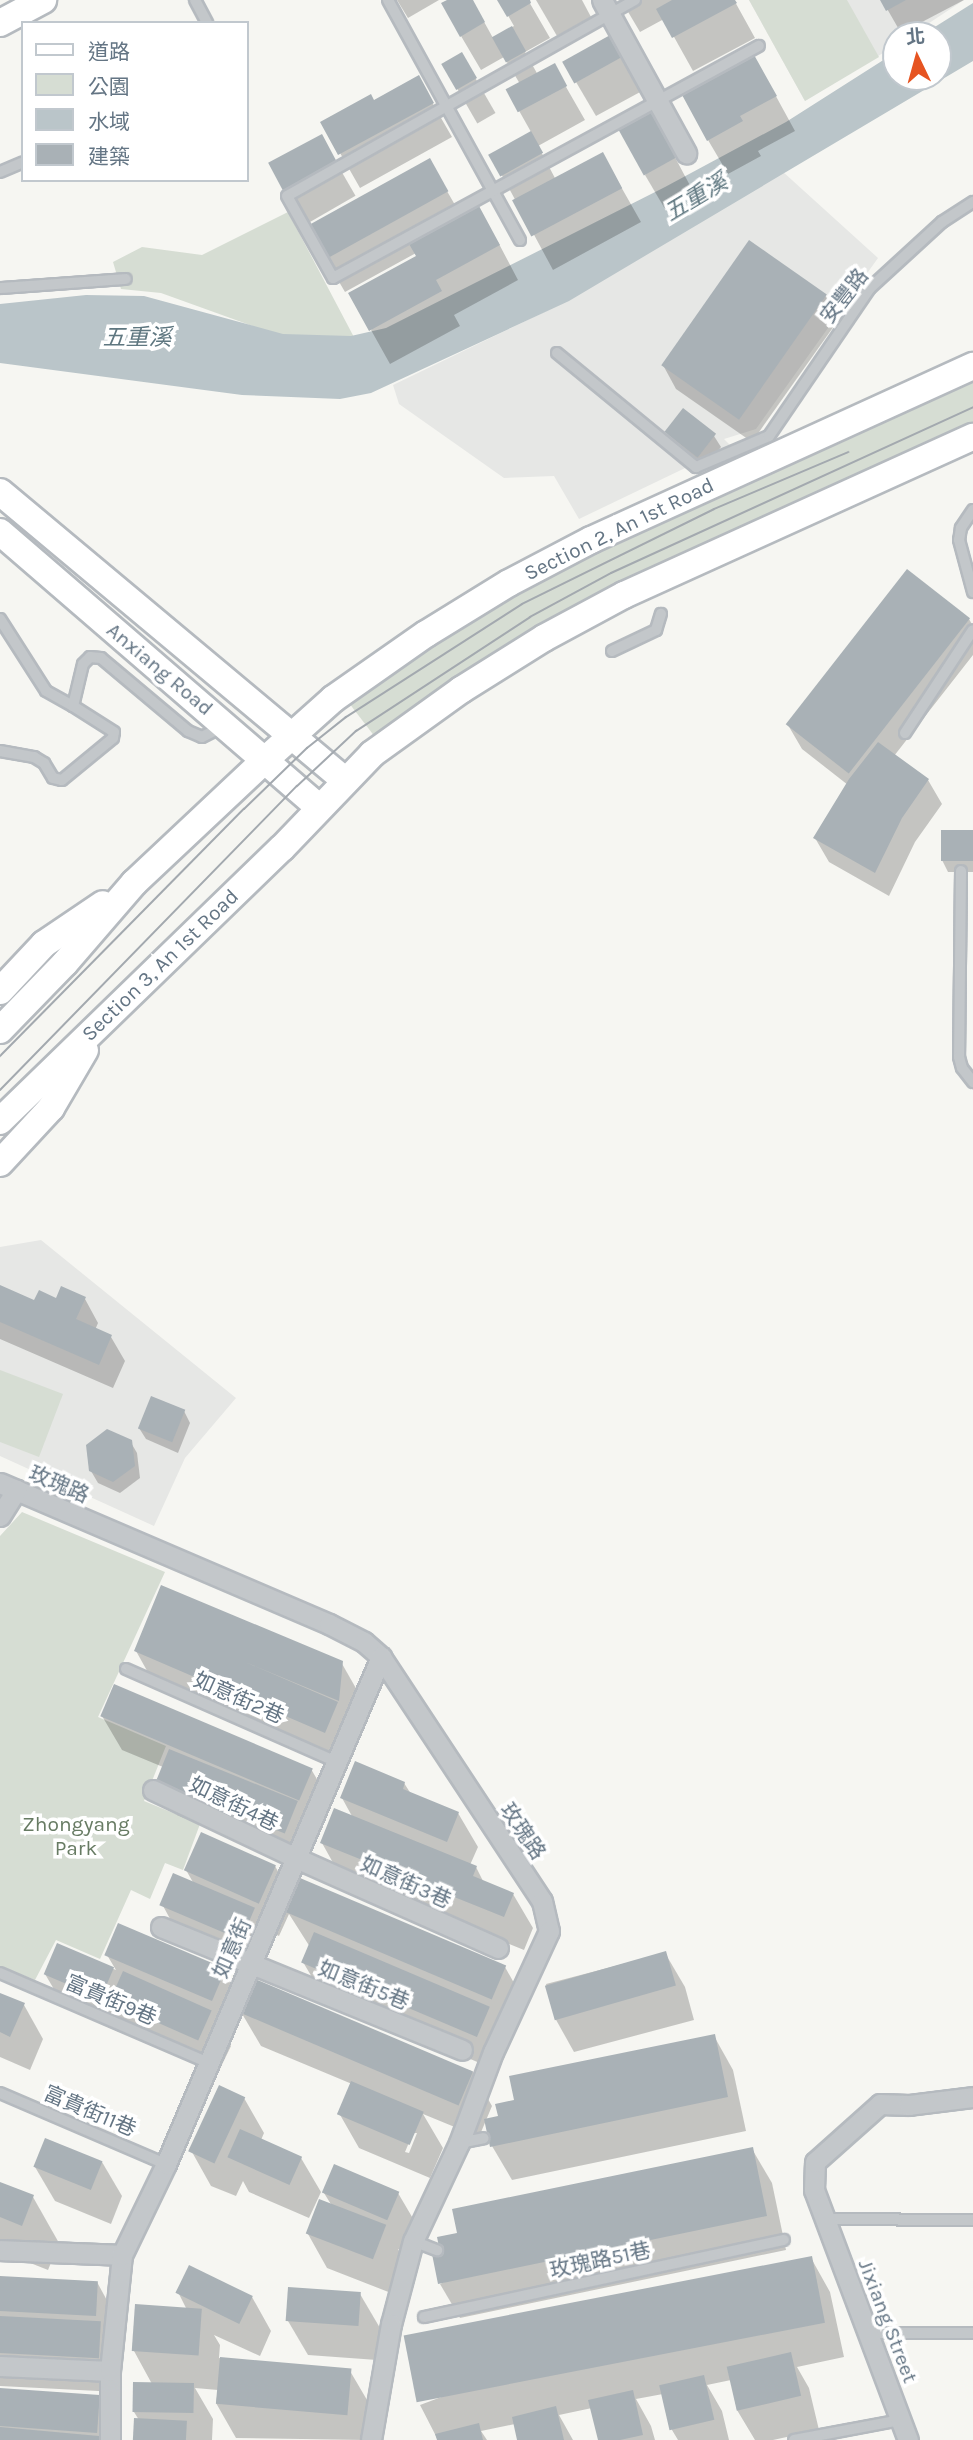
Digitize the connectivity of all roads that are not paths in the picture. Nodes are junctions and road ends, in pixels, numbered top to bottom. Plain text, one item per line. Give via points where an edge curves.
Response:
1 (43, 0) edge
2 (195, 0) edge
3 (635, 0) edge
4 (392, 1) edge
5 (606, 7) edge
6 (205, 21) edge
7 (0, 23) edge
8 (759, 46) dead end
9 (659, 100) junction
10 (445, 106) junction
11 (686, 153) dead end
12 (21, 163) edge
13 (0, 172) edge
14 (494, 192) junction
15 (973, 202) edge
16 (520, 240) dead end
17 (126, 279) dead end
18 (0, 288) edge
19 (557, 353) dead end
20 (973, 366) edge
21 (973, 437) edge
22 (0, 492) edge
23 (973, 510) edge
24 (0, 532) edge
25 (973, 592) edge
26 (661, 614) dead end
27 (0, 619) edge
28 (973, 629) edge
29 (611, 651) dead end
30 (73, 706) junction
31 (226, 725) junction
32 (905, 733) dead end
33 (291, 735) junction
34 (0, 751) edge
35 (266, 758) junction
36 (345, 780) junction
37 (319, 807) junction
38 (961, 871) dead end
39 (134, 883) junction
40 (0, 991) edge
41 (101, 1023) junction
42 (0, 1030) edge
43 (973, 1083) edge
44 (0, 1121) edge
45 (0, 1163) edge
46 (8, 1487) edge
47 (0, 1516) edge
48 (381, 1657) junction
49 (126, 1669) dead end
50 (337, 1762) junction
51 (153, 1790) dead end
52 (296, 1858) junction
53 (161, 1927) dead end
54 (498, 1948) dead end
55 (250, 1964) junction
56 (0, 1972) edge
57 (462, 2050) dead end
58 (207, 2062) junction
59 (0, 2093) edge
60 (973, 2097) edge
61 (485, 2138) dead end
62 (459, 2143) junction
63 (166, 2164) junction
64 (824, 2219) junction
65 (973, 2220) edge
66 (784, 2240) dead end
67 (413, 2241) junction
68 (0, 2250) edge
69 (437, 2250) dead end
70 (122, 2255) junction
71 (424, 2317) dead end
72 (869, 2333) junction
73 (973, 2333) edge
74 (0, 2366) edge
75 (110, 2371) junction
76 (901, 2420) junction
77 (110, 2440) edge
78 (370, 2440) edge
79 (794, 2440) edge
80 (908, 2440) edge

1 - 7 street
2 - 6 lane
3 - 5 lane
4 - 10 lane
5 - 9 street
5 - 10 lane
8 - 9 lane
9 - 11 street
9 - 14 lane
10 - 14 lane
10 - 14 lane via 287,196 332,278
12 - 13 lane
14 - 16 lane
15 - 19 lane, 安豐路 via 942,222 870,288 769,436 696,467
17 - 18 lane
20 - 33 street, Section 2, An 1st Road via 705,486 509,583 342,692
21 - 36 street via 695,561 544,638 449,698 372,754
22 - 33 street, Anxiang Road
23 - 25 lane via 959,540
24 - 31 street, Anxiang Road
26 - 29 lane via 656,630
27 - 30 lane via 46,691
28 - 32 lane
30 - 31 lane via 83,664 90,657 101,658 188,731 202,737
30 - 34 lane via 114,732 113,738 62,780 53,778 34,757
31 - 35 street, Anxiang Road
33 - 35 street
33 - 36 street, Anxiang Road
35 - 37 street, Anxiang Road
35 - 39 street
36 - 37 street
37 - 41 street, Section 3, An 1st Road
38 - 43 lane via 959,1057
39 - 40 street via 44,944
39 - 42 street
41 - 44 street, Section 3, An 1st Road
41 - 45 street via 51,1108
46 - 47 street
46 - 48 street, 玫瑰路 via 329,1624 364,1642
48 - 50 street, 如意街
48 - 62 street, 玫瑰路 via 542,1901 550,1931 494,2052
49 - 50 lane, 如意街2巷
50 - 52 street, 如意街
51 - 52 street, 如意街4巷
52 - 54 street, 如意街3巷
52 - 55 street, 如意街
53 - 55 street, 如意街5巷
55 - 57 street, 如意街5巷
55 - 58 street, 如意街
56 - 58 lane, 富貴街9巷
58 - 63 street, 如意街
59 - 63 lane, 富貴街11巷
60 - 64 street, Jixiang Street via 880,2105 815,2162 814,2190
61 - 62 lane
62 - 67 street, 玫瑰路
63 - 70 street, 如意街
64 - 65 lane
64 - 72 street, Jixiang Street
66 - 71 lane, 玫瑰路51巷
67 - 69 lane
67 - 78 street, 玫瑰路 via 391,2324
68 - 70 street
70 - 75 street, 如意街
72 - 73 lane
72 - 76 street, Jixiang Street
74 - 75 street
75 - 77 street, 如意街
76 - 79 lane
76 - 80 street, Jixiang Street

